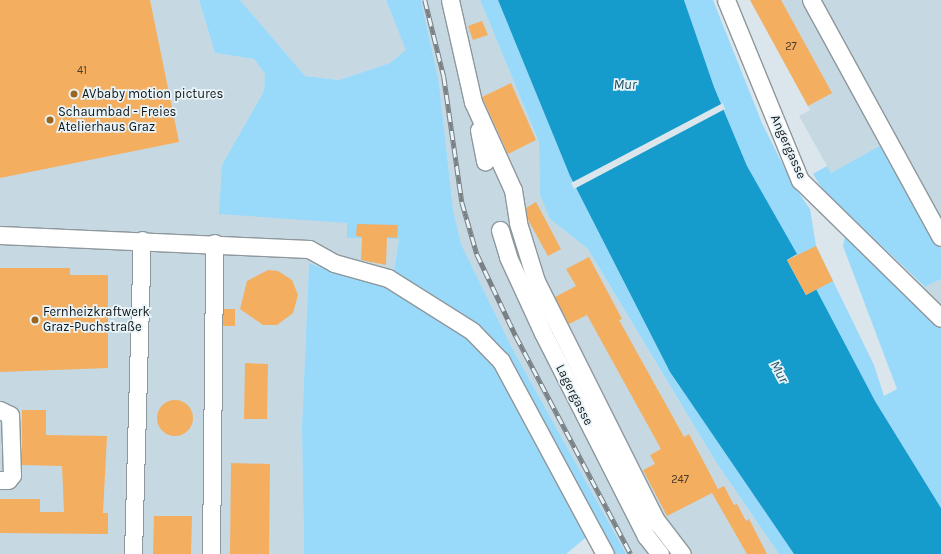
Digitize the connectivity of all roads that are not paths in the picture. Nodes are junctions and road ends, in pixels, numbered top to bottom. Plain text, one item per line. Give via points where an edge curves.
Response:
1 (450, 0) edge
2 (726, 0) edge
3 (811, 0) edge
4 (473, 102) junction
5 (485, 161) dead end
6 (500, 230) dead end
7 (0, 235) edge
8 (941, 237) edge
9 (142, 240) junction
10 (214, 242) junction
11 (941, 318) edge
12 (585, 397) junction
13 (0, 410) edge
14 (0, 480) edge
15 (132, 554) edge
16 (211, 554) edge
17 (605, 554) edge
18 (660, 554) edge
19 (682, 554) edge

1 - 4 street
2 - 11 street, Angergasse via 800,180
3 - 8 street
4 - 5 street
4 - 12 street via 514,190 518,223 536,281
6 - 12 street, Lagergasse via 508,257
7 - 9 street
9 - 10 street
9 - 15 street
10 - 16 street
10 - 17 street via 309,249 334,263 388,278 472,330 501,361
12 - 18 street, Lagergasse via 646,536
12 - 19 street via 655,519
13 - 14 street via 10,415 12,475 8,480

